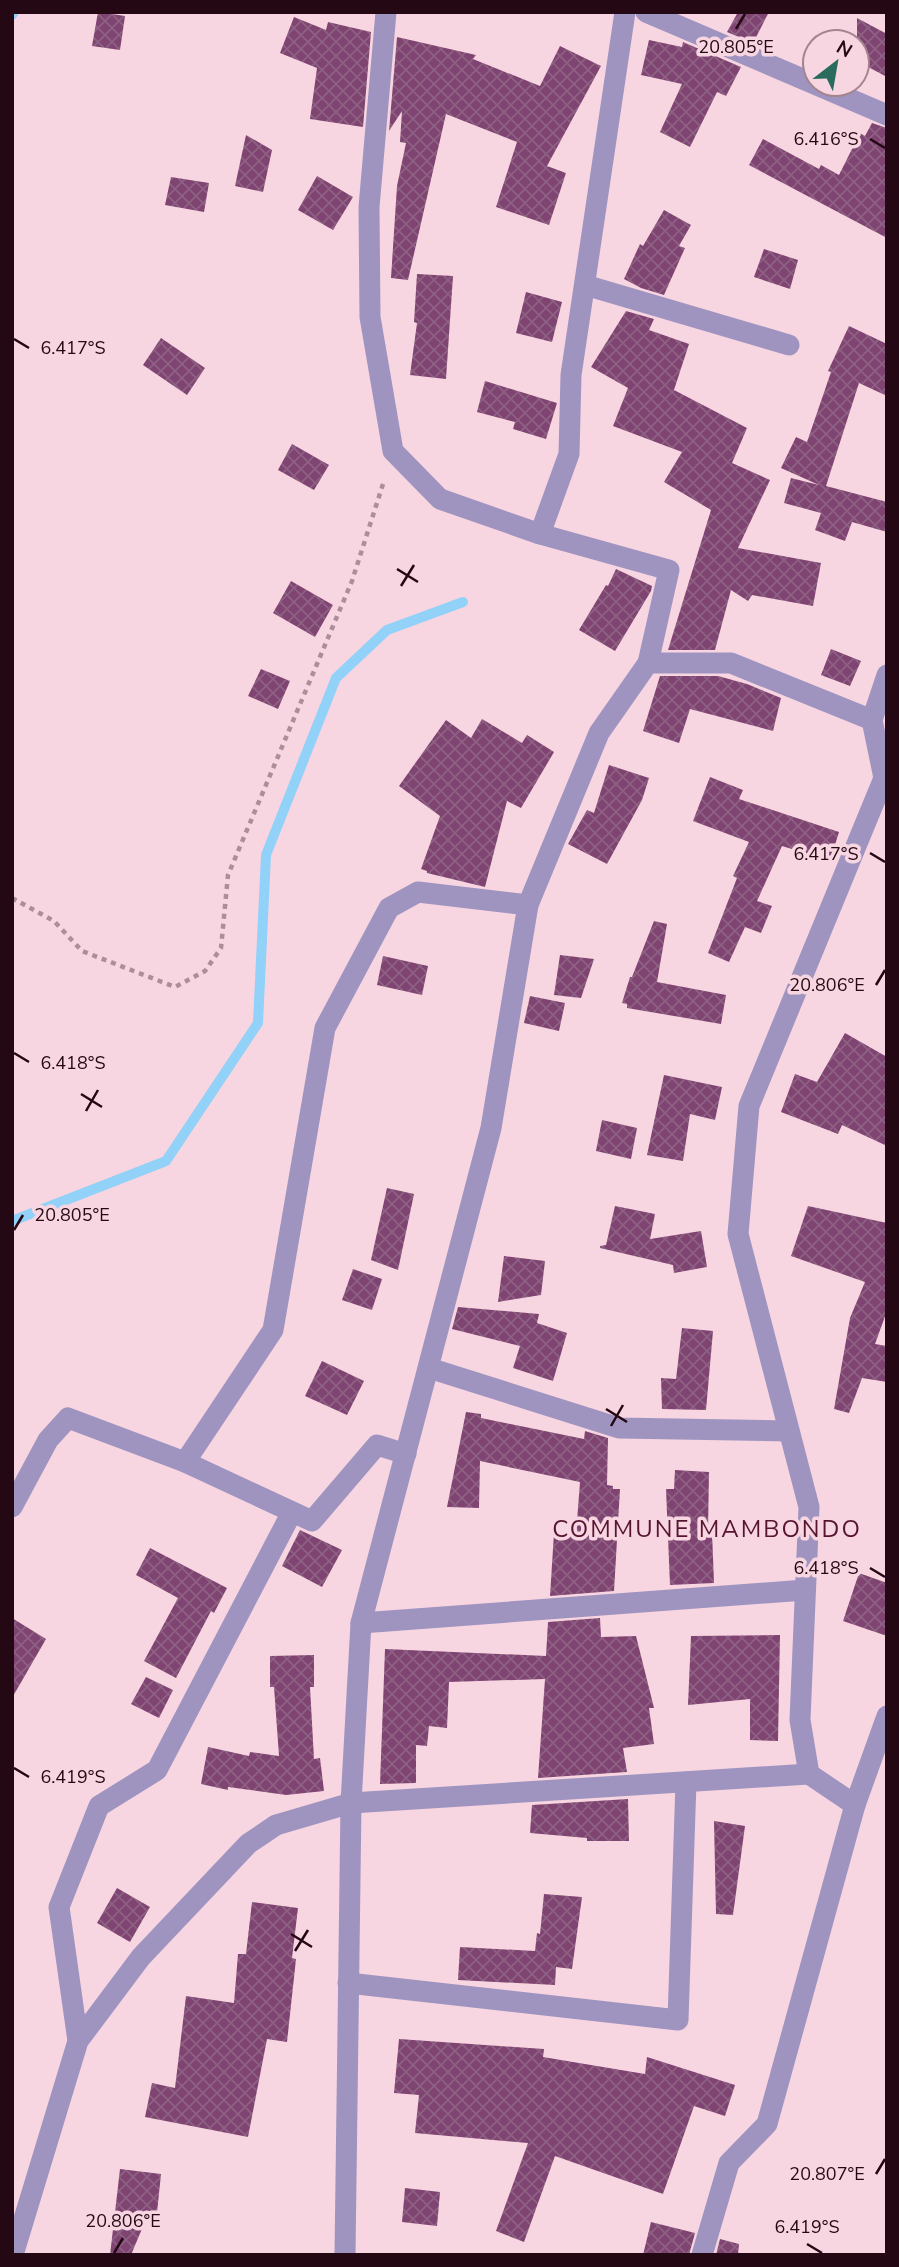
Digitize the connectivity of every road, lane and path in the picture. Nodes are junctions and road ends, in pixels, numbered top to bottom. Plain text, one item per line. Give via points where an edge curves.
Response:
1 (386, 12) edge
2 (625, 12) edge
3 (646, 12) edge
4 (887, 115) edge
5 (585, 285) junction
6 (789, 345) dead end
7 (393, 451) junction
8 (540, 534) junction
9 (648, 663) junction
10 (887, 675) edge
11 (872, 720) junction
12 (886, 778) edge
13 (12, 898) edge
14 (528, 905) junction
15 (429, 1368) junction
16 (789, 1431) junction
17 (406, 1454) junction
18 (185, 1462) junction
19 (12, 1507) edge
20 (292, 1512) junction
21 (805, 1590) junction
22 (361, 1623) junction
23 (887, 1716) edge
24 (809, 1774) junction
25 (686, 1782) junction
26 (351, 1803) junction
27 (855, 1805) junction
28 (348, 1983) junction
29 (78, 2041) junction
30 (13, 2255) edge
31 (345, 2255) edge
32 (702, 2255) edge

1 - 7 street via 369,207 369,262 370,317
2 - 5 street
3 - 4 street
5 - 6 street
5 - 8 street via 572,375 569,454
7 - 8 street via 440,499
7 - 13 path via 352,581 228,875 221,948 205,971 175,987 82,951 54,921
8 - 9 street via 669,570
9 - 11 street via 731,663
9 - 14 street via 599,733
10 - 11 street
11 - 12 street
12 - 16 street via 749,1106 738,1234
14 - 15 street via 491,1128
14 - 18 street via 418,892 389,908 325,1028 273,1331
15 - 16 street via 619,1428
15 - 17 street
16 - 21 street via 808,1507
17 - 20 street via 377,1445 312,1521
17 - 22 street
18 - 19 street via 68,1418 48,1440
18 - 20 street
20 - 29 street via 156,1770 99,1806 59,1907
21 - 22 street
21 - 24 street via 800,1720
22 - 26 street
23 - 27 street
24 - 25 street
24 - 27 street
25 - 26 street
25 - 28 street via 678,2020
26 - 28 street
26 - 29 street via 276,1825 248,1844 141,1957
27 - 32 street via 766,2124 729,2163
28 - 31 street
29 - 30 street

